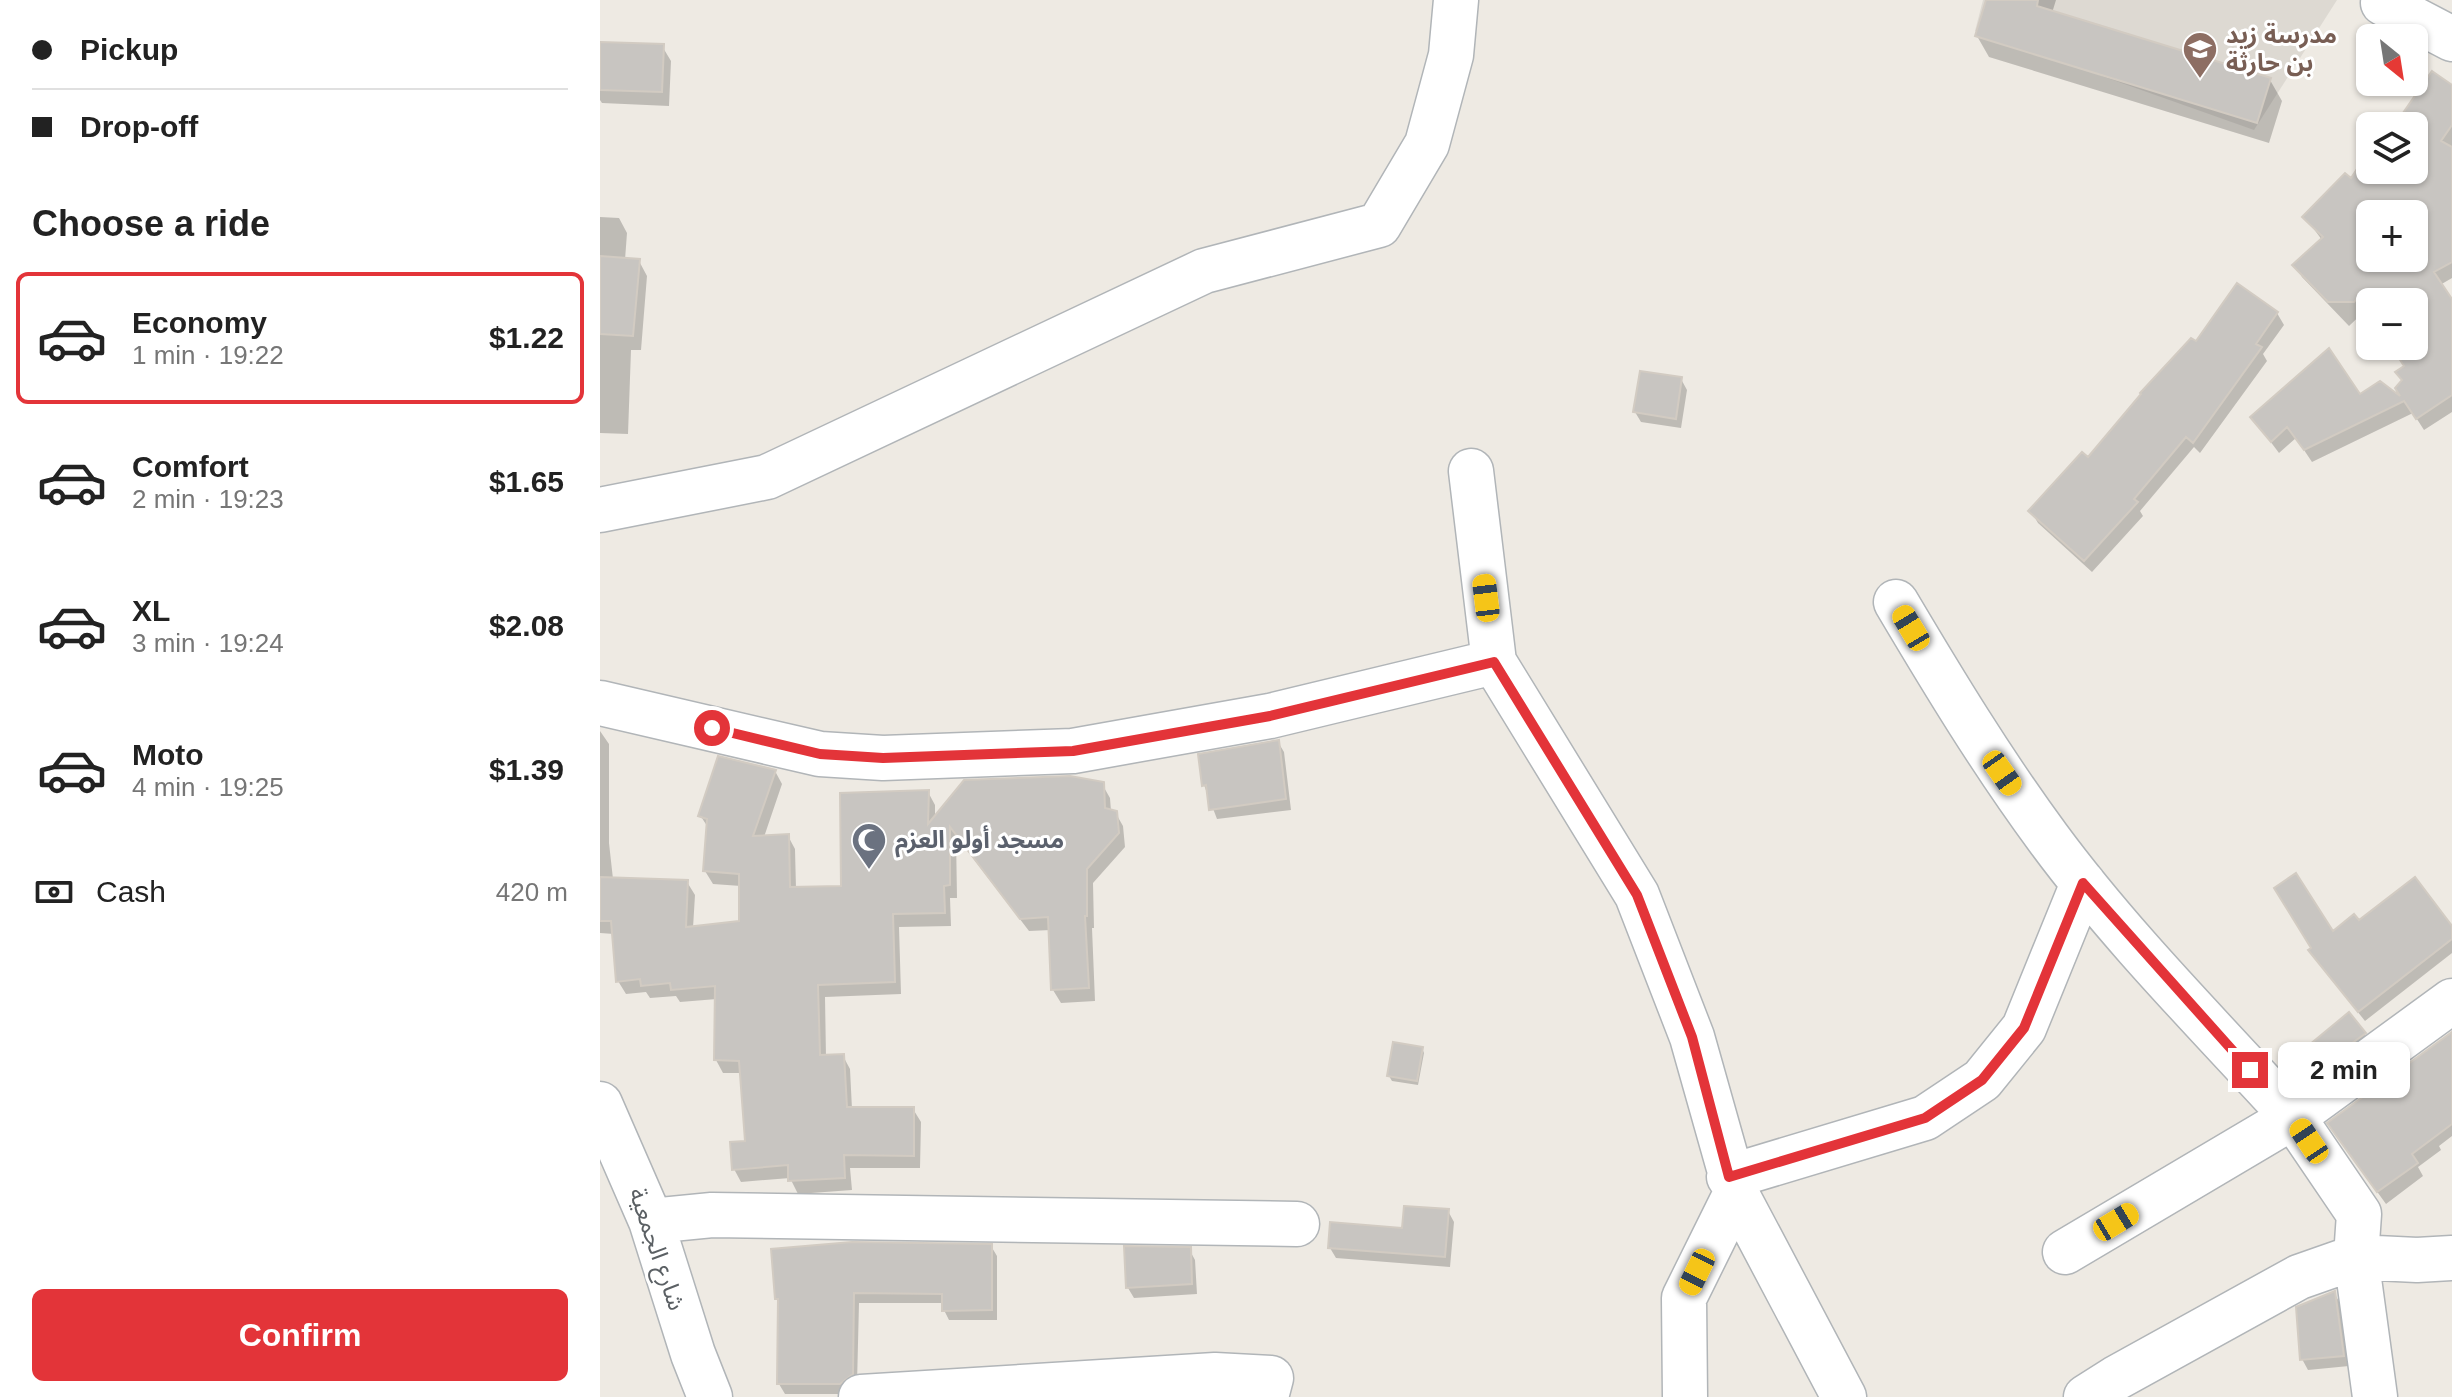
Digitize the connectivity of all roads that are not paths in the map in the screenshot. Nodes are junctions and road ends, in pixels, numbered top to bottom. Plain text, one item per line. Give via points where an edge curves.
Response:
1 (1456, 0) edge
2 (2383, 3) dead end
3 (2452, 39) edge
4 (1471, 471) dead end
5 (600, 510) edge
6 (1896, 602) dead end
7 (1494, 662) junction
8 (600, 703) edge
9 (2083, 883) junction
10 (2452, 1001) edge
11 (600, 1104) edge
12 (2293, 1117) junction
13 (1733, 1185) junction
14 (651, 1221) junction
15 (1297, 1224) dead end
16 (2065, 1252) dead end
17 (2356, 1257) junction
18 (2452, 1258) edge
19 (710, 1397) edge
20 (861, 1397) edge
21 (1266, 1397) edge
22 (1685, 1397) edge
23 (1844, 1397) edge
24 (2086, 1397) edge
25 (2375, 1397) edge

1 - 5 street via 1451,55 1427,144 1379,225 1204,271 767,477
2 - 3 street
4 - 7 street
6 - 9 street via 1971,729
7 - 8 street via 1270,716 1073,751 883,758 820,754
7 - 13 street via 1637,895 1692,1037
9 - 12 street
9 - 13 street via 2024,1028 1982,1080 1925,1118
10 - 12 street
11 - 14 street, شارع الجمعية
12 - 16 street
12 - 17 street via 2359,1214
13 - 22 street via 1684,1298
13 - 23 street
14 - 15 street via 712,1215
14 - 19 street, شارع الجمعية
17 - 18 street
17 - 24 street via 2299,1277
17 - 25 street
20 - 21 street via 1215,1375 1271,1378

